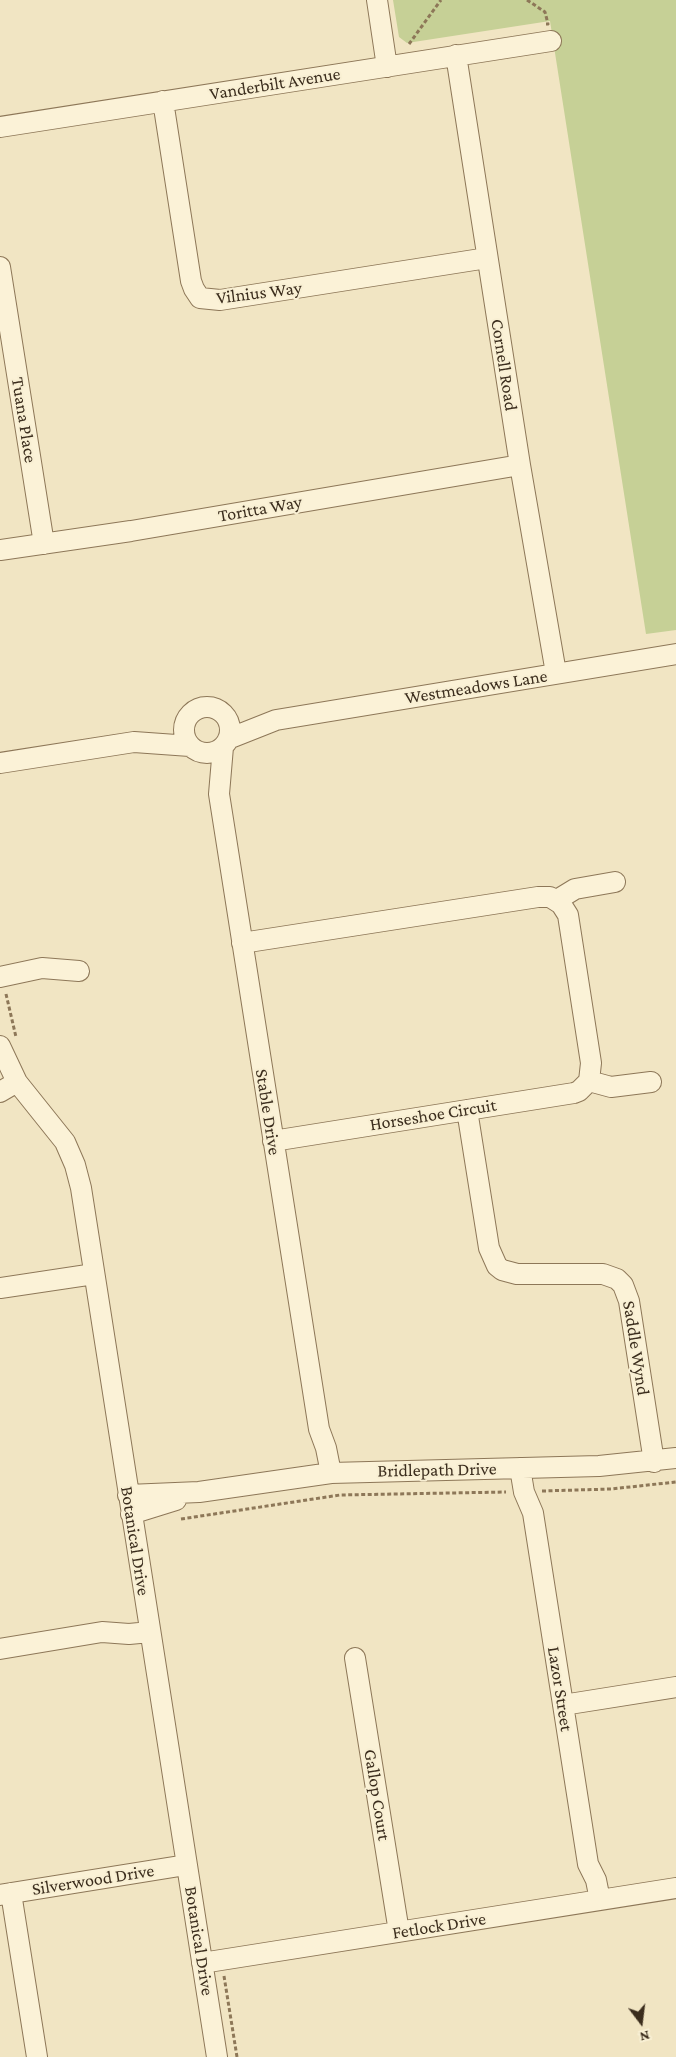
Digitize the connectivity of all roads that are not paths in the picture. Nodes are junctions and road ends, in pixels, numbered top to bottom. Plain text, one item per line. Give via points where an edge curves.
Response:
1 (377, 0) edge
2 (550, 32) road end
3 (456, 55) junction
4 (387, 66) junction
5 (163, 101) junction
6 (0, 127) edge
7 (487, 258) junction
8 (0, 267) edge
9 (5, 335) edge
10 (520, 465) junction
11 (44, 544) junction
12 (0, 550) edge
13 (676, 654) edge
14 (556, 673) junction
15 (224, 714) junction
16 (187, 718) junction
17 (276, 720) junction
18 (134, 742) junction
19 (226, 743) junction
20 (193, 748) junction
21 (0, 763) edge
22 (219, 794) junction
23 (615, 882) dead end
24 (557, 900) junction
25 (242, 943) junction
26 (79, 971) dead end
27 (0, 976) edge
28 (0, 1046) edge
29 (589, 1081) junction
30 (651, 1082) dead end
31 (8, 1087) edge
32 (467, 1110) junction
33 (273, 1141) junction
34 (94, 1274) junction
35 (0, 1288) edge
36 (676, 1458) edge
37 (654, 1462) junction
38 (527, 1468) junction
39 (324, 1474) junction
40 (129, 1504) junction
41 (149, 1624) junction
42 (0, 1649) edge
43 (355, 1658) dead end
44 (676, 1687) edge
45 (563, 1705) junction
46 (186, 1865) junction
47 (676, 1888) edge
48 (6, 1894) edge
49 (594, 1901) junction
50 (399, 1932) junction
51 (202, 1963) junction
52 (37, 2057) edge
53 (217, 2057) edge

1 - 4 street
2 - 3 street, Vanderbilt Avenue
3 - 4 street, Vanderbilt Avenue
3 - 7 street, Cornell Road
4 - 5 street, Vanderbilt Avenue
5 - 6 street, Vanderbilt Avenue
5 - 7 street, Vilnius Way via 191,281 200,298 220,300
7 - 10 street, Cornell Road
8 - 9 street, Tuana Place
9 - 11 street, Tuana Place
10 - 11 street, Toritta Way
10 - 14 street, Cornell Road
11 - 12 street, Toritta Way
13 - 14 street, Westmeadows Lane
14 - 17 street, Westmeadows Lane
15 - 16 street via 204,707
15 - 17 street, Westmeadows Lane
15 - 19 street via 230,726
16 - 18 street
16 - 20 street via 184,733
17 - 19 street, Westmeadows Lane
18 - 20 street
18 - 21 street
19 - 20 street via 209,753
19 - 22 street, Stable Drive
20 - 22 street, Stable Drive
22 - 25 street, Stable Drive
23 - 24 street via 575,889
24 - 25 street via 538,897
24 - 29 street via 568,916 591,1063
25 - 33 street, Stable Drive
26 - 27 street via 42,968
28 - 31 street, Botanical Drive
29 - 30 street via 611,1087
29 - 32 street, Horseshoe Circuit via 579,1091 566,1095
31 - 34 street, Botanical Drive via 65,1142 81,1188
32 - 33 street, Horseshoe Circuit
32 - 37 street, Saddle Wynd via 489,1248 497,1266 517,1274 603,1274 623,1285 629,1301
33 - 39 street, Stable Drive
34 - 35 street
34 - 40 street, Botanical Drive
36 - 37 street, Bridlepath Drive
37 - 38 street, Bridlepath Drive
38 - 39 street, Bridlepath Drive
38 - 45 street, Lazor Street
39 - 40 street, Bridlepath Drive
40 - 41 street, Botanical Drive
41 - 42 street via 128,1622 102,1632
41 - 46 street, Botanical Drive
43 - 50 street, Gallop Court
44 - 45 street
45 - 49 street, Lazor Street via 588,1864 585,1882
46 - 48 street, Silverwood Drive
46 - 51 street, Botanical Drive
47 - 49 street, Fetlock Drive
48 - 52 street
49 - 50 street, Fetlock Drive
50 - 51 street, Fetlock Drive
51 - 53 street, Botanical Drive

